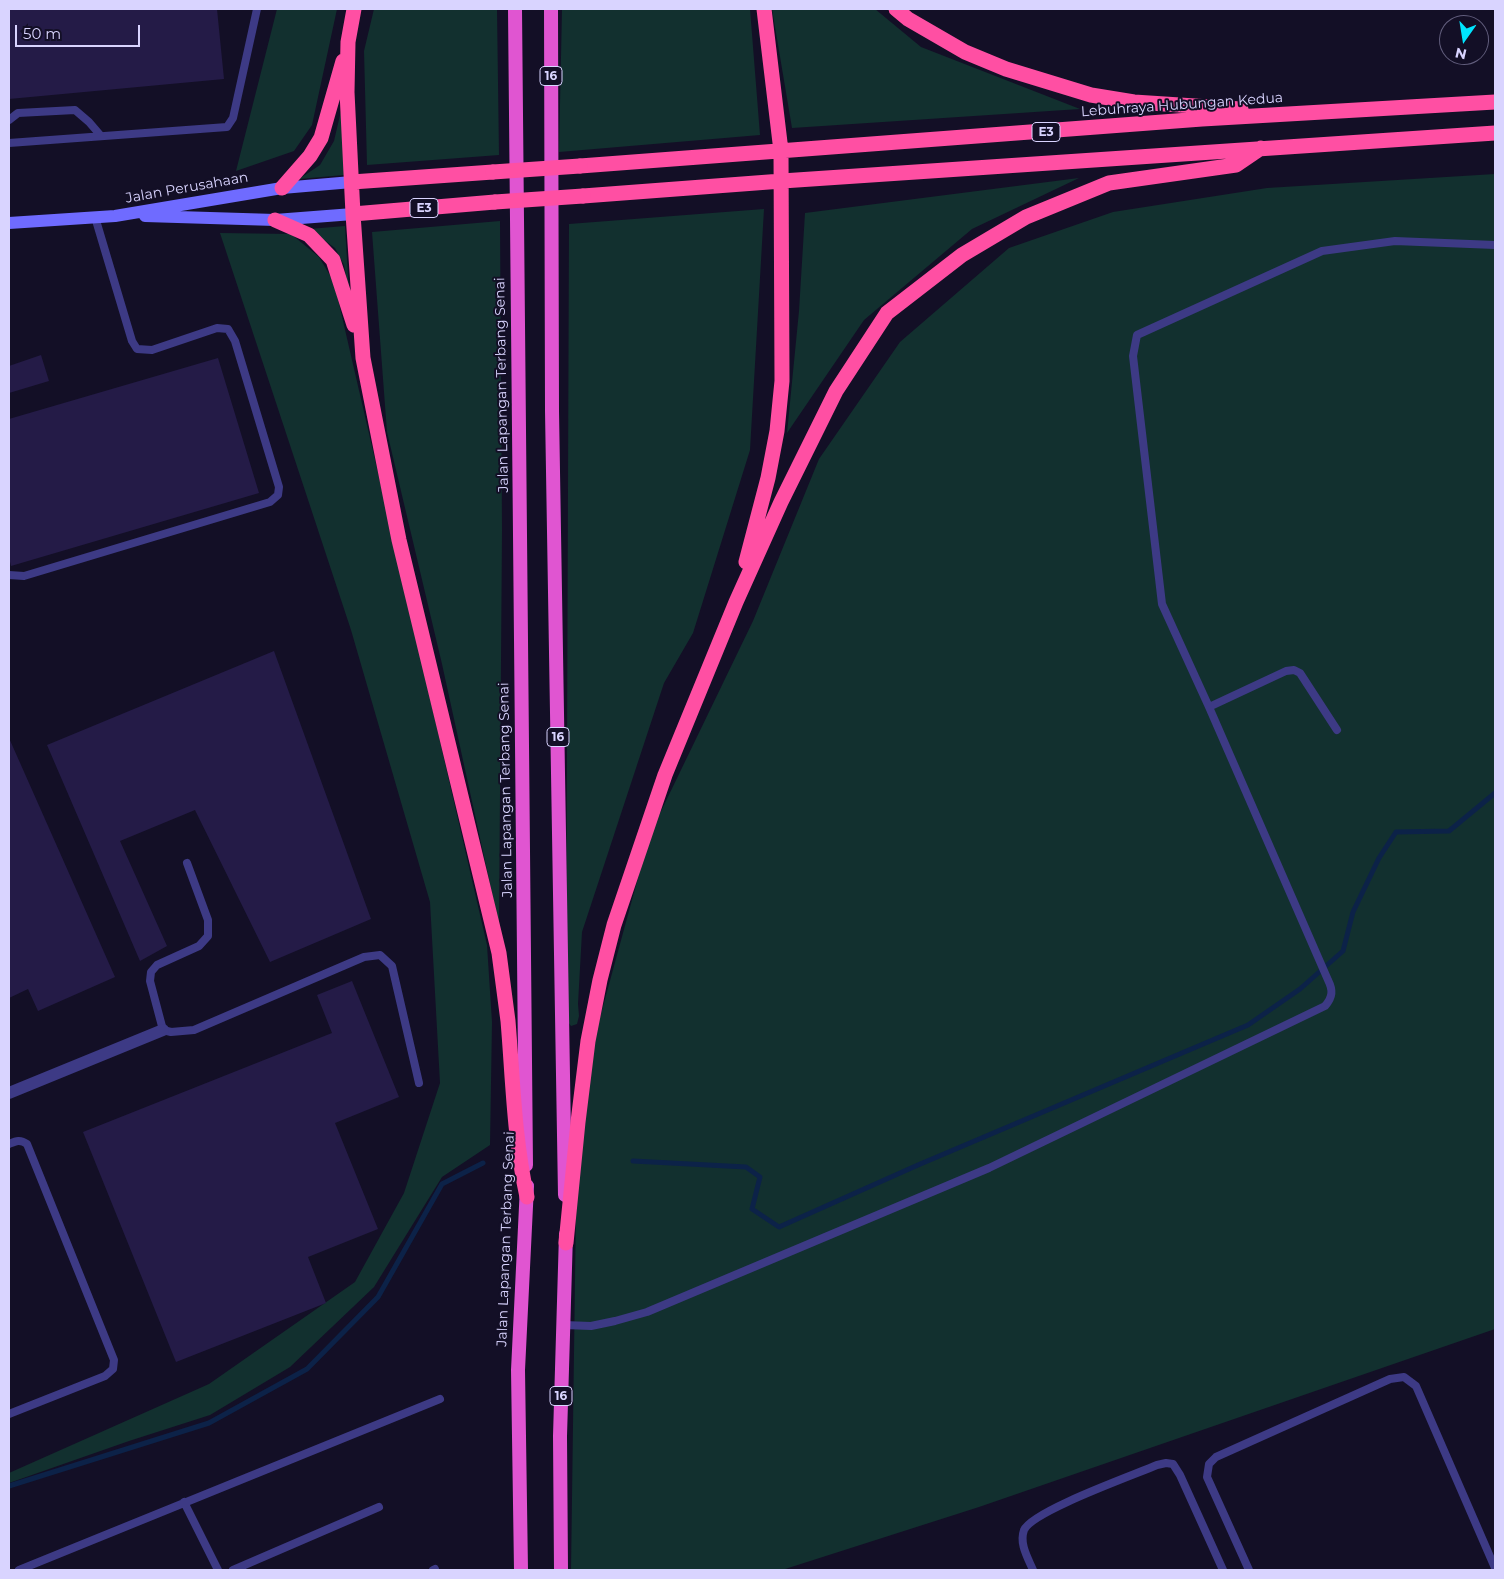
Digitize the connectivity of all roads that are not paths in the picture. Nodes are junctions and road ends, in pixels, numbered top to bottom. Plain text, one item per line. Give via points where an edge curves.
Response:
1 (257, 9) edge
2 (354, 9) edge
3 (515, 9) edge
4 (550, 9) edge
5 (764, 9) edge
6 (896, 9) edge
7 (348, 42) junction
8 (1495, 102) edge
9 (1312, 113) junction
10 (9, 120) edge
11 (1495, 132) edge
12 (101, 136) junction
13 (9, 143) edge
14 (1261, 148) junction
15 (781, 151) junction
16 (782, 181) junction
17 (352, 182) junction
18 (282, 188) junction
19 (353, 214) junction
20 (115, 216) junction
21 (95, 217) junction
22 (275, 220) junction
23 (9, 223) edge
24 (1495, 245) edge
25 (363, 358) junction
26 (9, 575) edge
27 (736, 602) junction
28 (1209, 707) junction
29 (1337, 730) dead end
30 (187, 863) dead end
31 (162, 1030) junction
32 (419, 1083) dead end
33 (9, 1093) edge
34 (9, 1144) edge
35 (527, 1197) junction
36 (566, 1243) junction
37 (564, 1324) junction
38 (440, 1399) dead end
39 (9, 1414) edge
40 (184, 1502) junction
41 (379, 1507) dead end
42 (1495, 1568) edge
43 (19, 1570) edge
44 (218, 1570) edge
45 (233, 1570) edge
46 (521, 1570) edge
47 (561, 1570) edge
48 (1033, 1570) edge
49 (1223, 1570) edge
50 (1248, 1570) edge

1 - 12 lane via 233,118 227,127
2 - 7 highway
3 - 35 highway, Jalan Lapangan Terbang Senai
4 - 36 highway, 16 via 552,401
5 - 15 highway
6 - 9 highway via 908,19 1006,70 1092,95 1134,102
7 - 17 highway
7 - 18 highway via 322,138
8 - 9 highway, Lebuhraya Hubungan Kedua / E3
9 - 15 highway, Lebuhraya Hubungan Kedua / E3
10 - 12 lane via 18,113 75,110
11 - 14 highway, E3
12 - 13 lane
14 - 16 highway, E3
14 - 27 highway via 1236,165 1110,183 1026,217 962,255 887,313 836,391
15 - 16 highway
15 - 17 highway, E3, bridge
16 - 19 highway, E3, bridge
16 - 27 highway via 782,380 777,431
17 - 18 main road, Jalan Perusahaan
17 - 19 highway
18 - 20 main road, Jalan Perusahaan
19 - 22 main road, Jalan Perusahaan
19 - 25 highway
20 - 21 main road
20 - 22 main road, Jalan Perusahaan
21 - 23 main road
21 - 26 lane via 137,349 152,350 217,328 228,329 235,341 278,496 270,502 24,576
22 - 25 highway via 309,235 334,260
24 - 28 lane via 1395,241 1322,250 1137,336 1133,356 1162,604
25 - 35 highway via 399,540 499,953 508,1020 516,1136
27 - 36 highway via 665,775 614,925 588,1041
28 - 29 lane via 1294,670 1300,673
28 - 37 lane via 1328,980 1332,993 1325,1006 989,1168 647,1312 591,1326
30 - 31 lane via 208,920 208,936 199,946 157,965 151,972 150,981
31 - 32 lane via 194,1030 364,957 380,955 392,966
31 - 33 street
34 - 39 lane via 17,1141 27,1144 114,1360 113,1369 105,1376
35 - 46 highway, Jalan Lapangan Terbang Senai via 518,1370
36 - 37 highway, 16
37 - 47 highway, 16 via 560,1436
38 - 40 lane
40 - 43 lane
40 - 44 lane
41 - 45 lane
42 - 50 lane via 1416,1386 1404,1377 1390,1379 1233,1449 1209,1464 1207,1477
48 - 49 lane via 1022,1543 1024,1528 1030,1523 1068,1501 1166,1463 1173,1464 1180,1475

